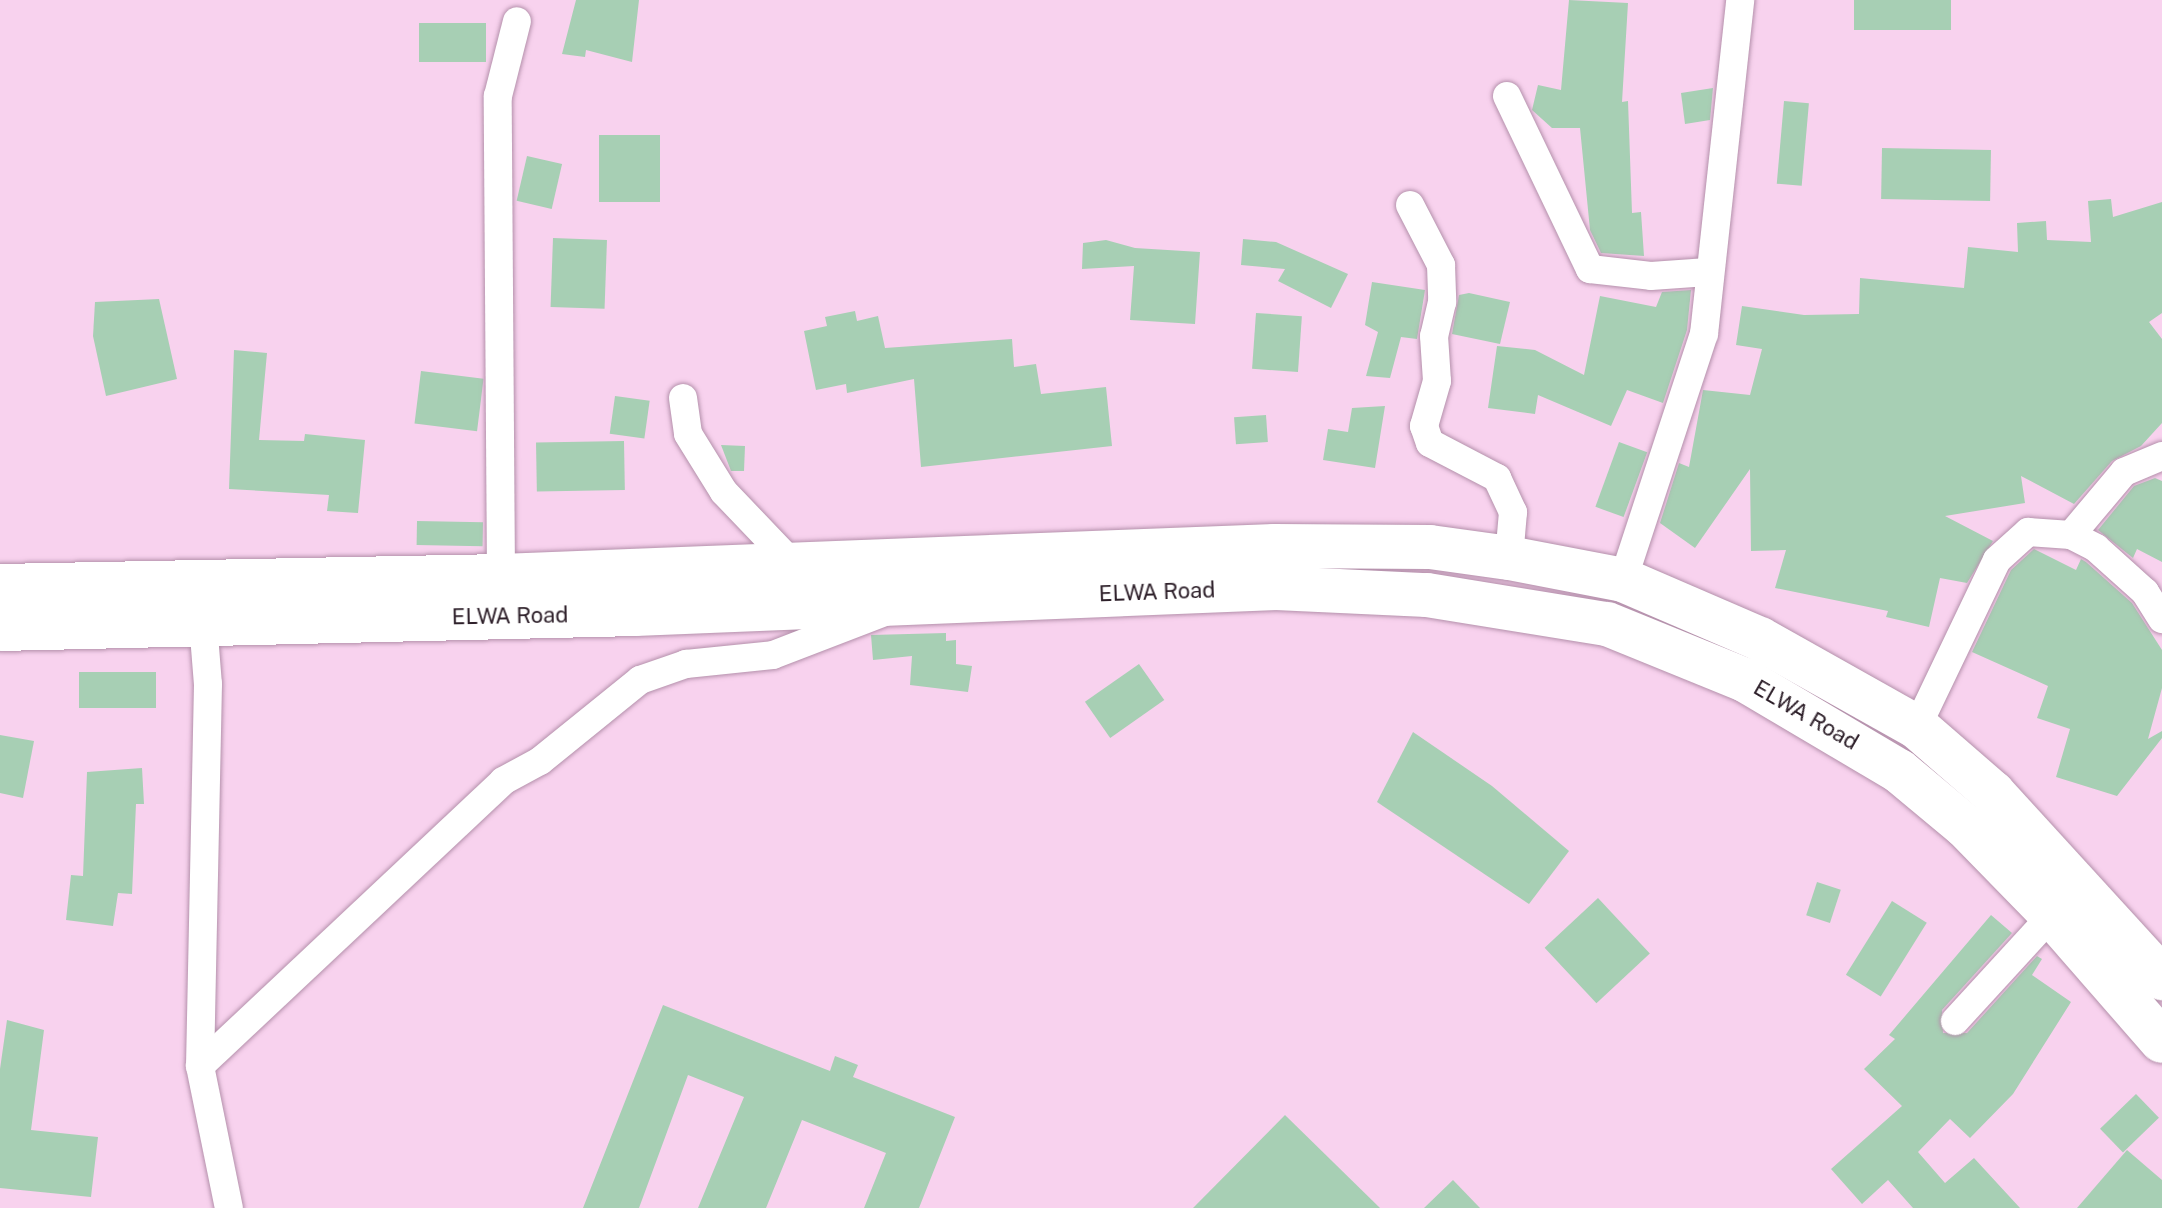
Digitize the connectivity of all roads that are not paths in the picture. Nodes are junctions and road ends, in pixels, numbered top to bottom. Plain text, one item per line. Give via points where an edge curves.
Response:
1 (1740, 0) edge
2 (517, 21) dead end
3 (1507, 96) dead end
4 (1410, 205) dead end
5 (1708, 272) junction
6 (683, 398) dead end
7 (2162, 456) edge
8 (2071, 535) junction
9 (1509, 558) junction
10 (791, 562) junction
11 (501, 576) junction
12 (1623, 580) junction
13 (202, 581) junction
14 (0, 586) edge
15 (902, 604) junction
16 (2162, 619) edge
17 (203, 624) junction
18 (0, 629) edge
19 (1917, 727) junction
20 (2052, 915) junction
21 (2162, 978) edge
22 (1955, 1021) dead end
23 (2162, 1041) edge
24 (200, 1066) junction
25 (229, 1208) edge

1 - 5 street
2 - 11 street via 498,96
3 - 5 street via 1590,269 1651,276
4 - 9 street via 1441,265 1442,302 1434,336 1437,381 1424,426 1430,443 1497,478 1513,512
5 - 12 street via 1704,334
6 - 10 street via 688,434 724,492
7 - 8 street via 2124,472
8 - 16 street via 2124,570
8 - 19 street via 2028,532 2010,542 1934,683
9 - 10 main road, ELWA Road via 1430,547 1274,546
9 - 12 main road, ELWA Road
10 - 11 main road, ELWA Road
11 - 13 main road, ELWA Road
12 - 19 main road, ELWA Road via 1760,639
13 - 14 main road, ELWA Road
13 - 17 street
15 - 17 main road, ELWA Road
15 - 20 main road, ELWA Road via 1276,588 1427,595 1607,624 1745,680 1835,728 1965,826
15 - 24 street via 773,655 686,664 640,680 540,761 503,781
17 - 18 main road, ELWA Road
17 - 24 street via 208,684
19 - 21 main road, ELWA Road via 1993,793
20 - 22 street
20 - 23 main road, ELWA Road
24 - 25 street

